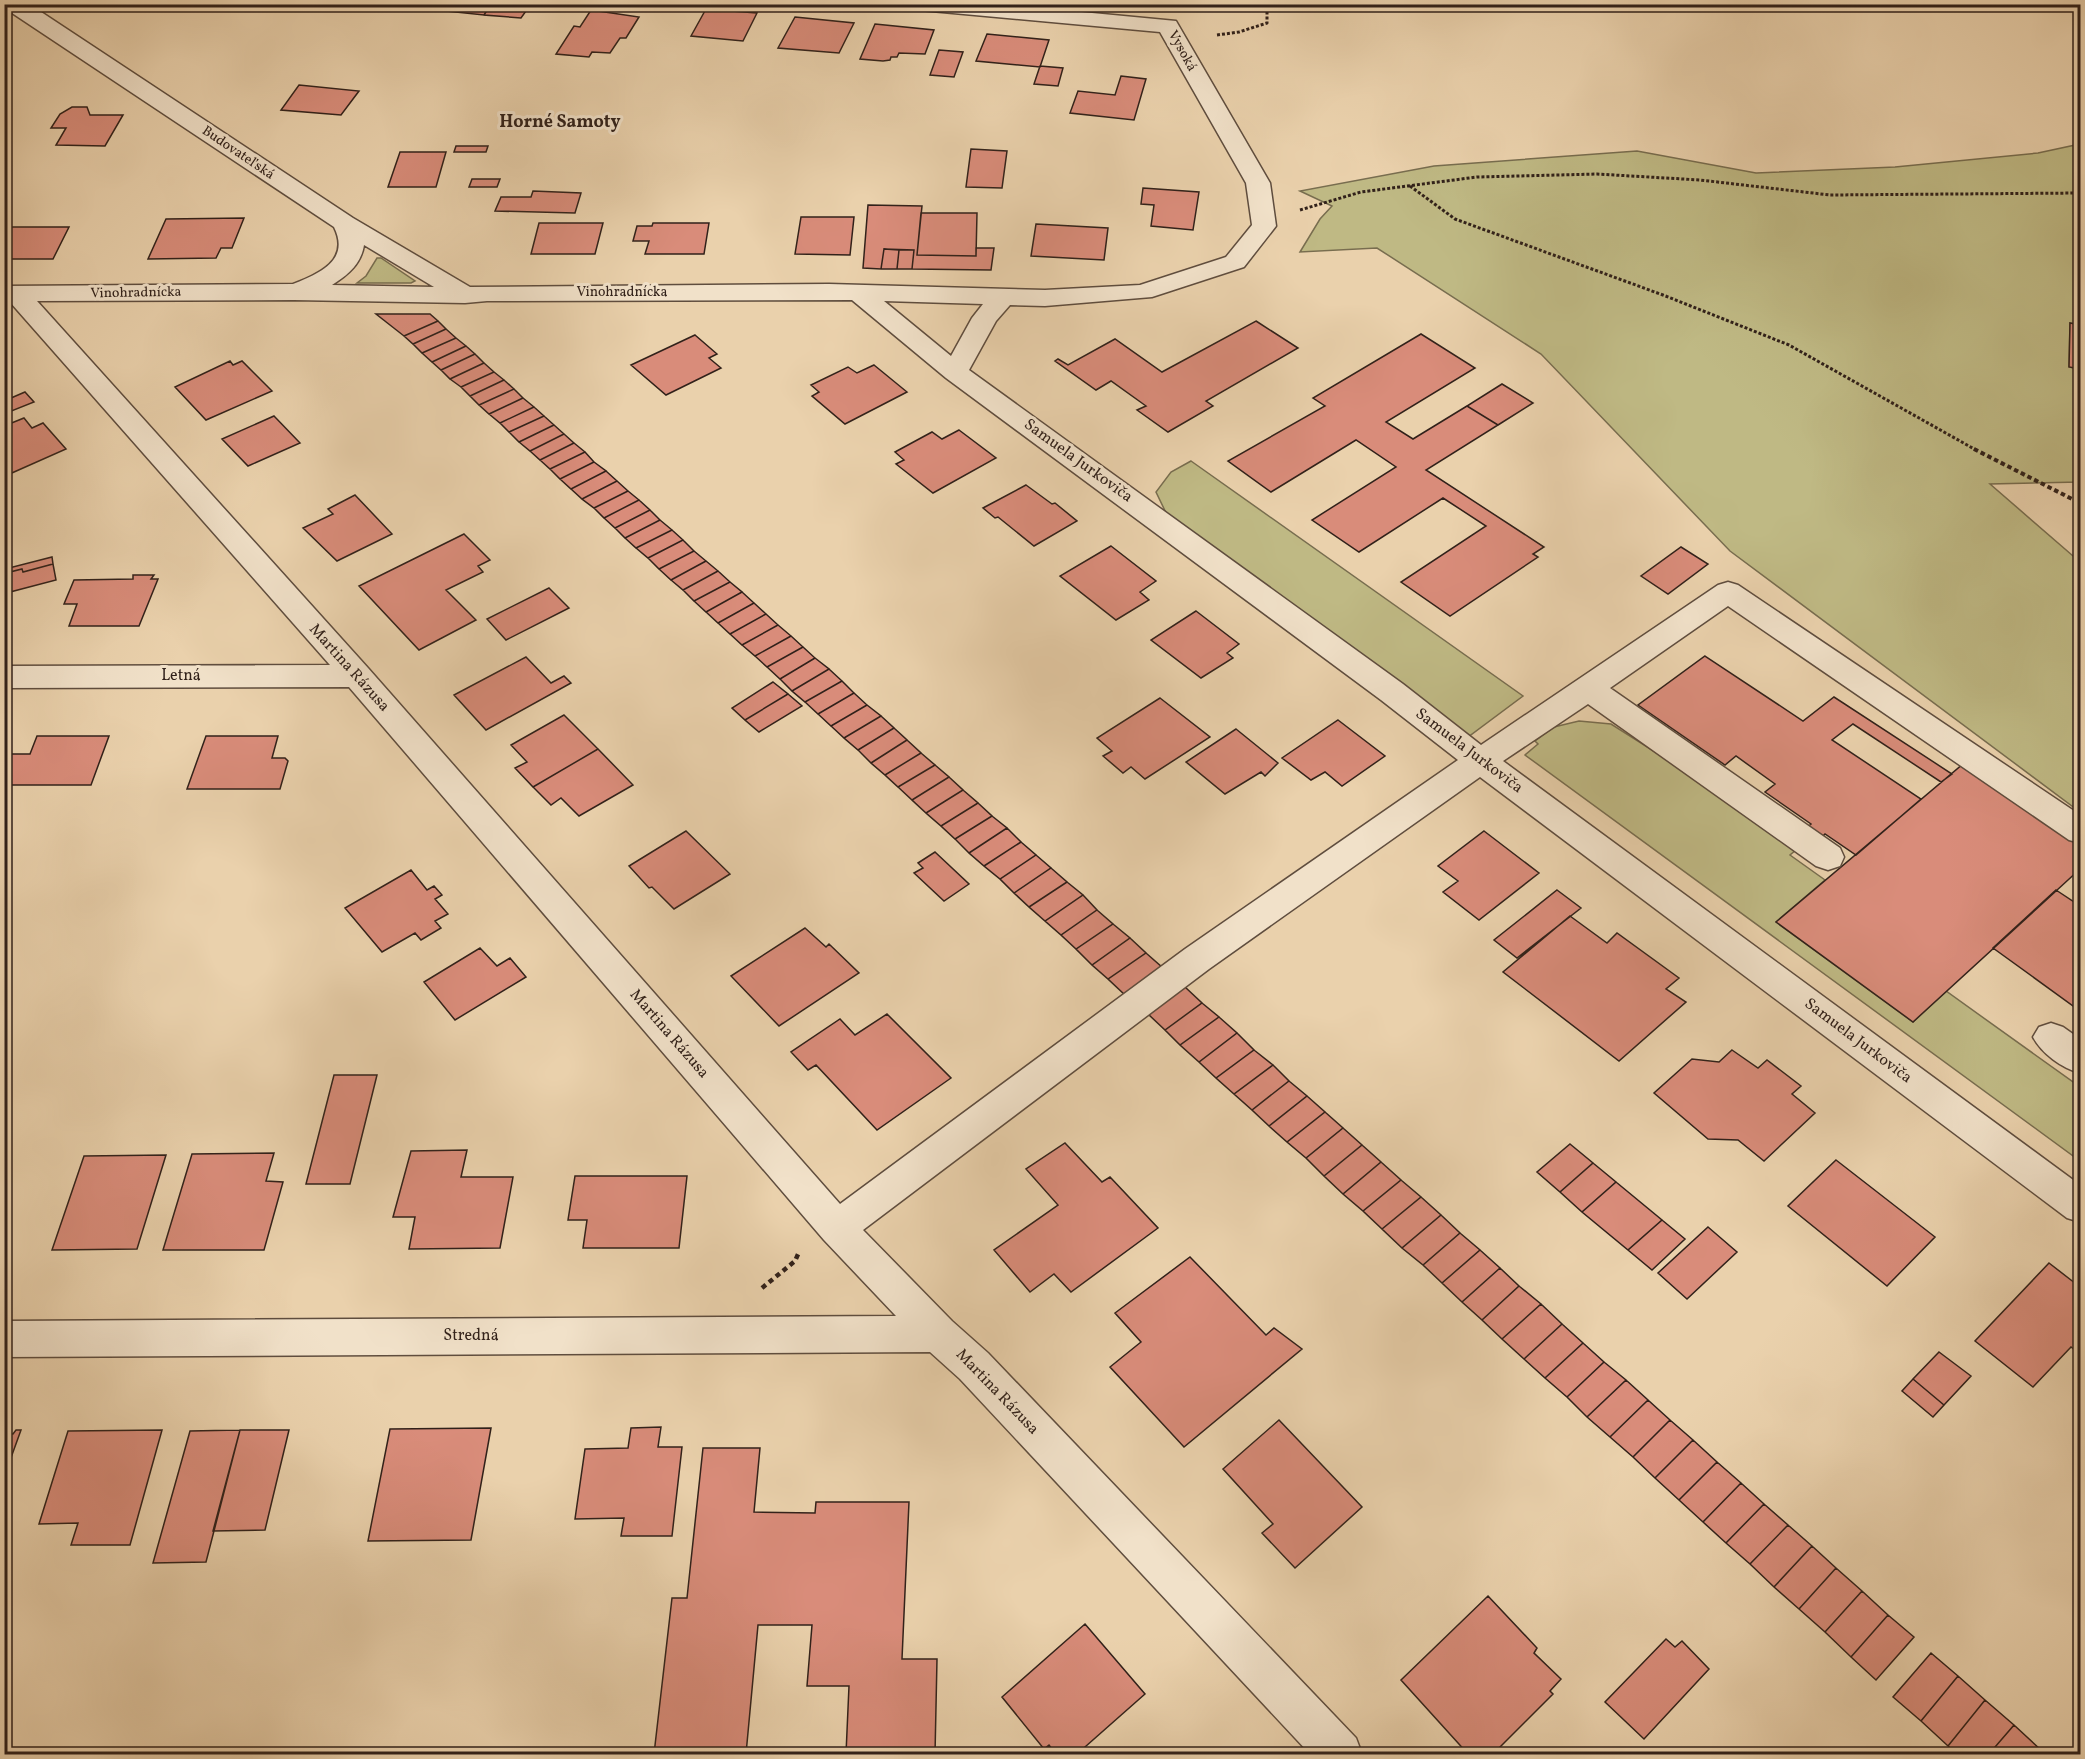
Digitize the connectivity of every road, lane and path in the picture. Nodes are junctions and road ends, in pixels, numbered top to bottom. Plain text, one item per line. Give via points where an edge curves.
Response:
1 (14, 4) edge
2 (920, 4) edge
3 (1267, 4) edge
4 (44, 23) junction
5 (4, 25) edge
6 (1176, 42) junction
7 (1410, 185) junction
8 (2080, 193) edge
9 (1262, 213) junction
10 (344, 223) junction
11 (1235, 262) joint
12 (294, 292) junction
13 (859, 293) junction
14 (11, 295) edge
15 (465, 295) junction
16 (1003, 297) junction
17 (955, 372) junction
18 (2080, 503) edge
19 (357, 675) junction
20 (4, 677) edge
21 (1588, 688) junction
22 (1480, 760) junction
23 (2080, 831) edge
24 (1828, 857) dead end
25 (2051, 1037) dead end
26 (2080, 1058) edge
27 (2080, 1206) edge
28 (837, 1228) junction
29 (938, 1334) junction
30 (4, 1339) edge
31 (1340, 1755) edge

1 - 4 street, Budovateľská
2 - 6 street, Vysoká via 1168,26
3 - 6 path via 1268,23
4 - 5 street
4 - 10 street, Budovateľská
6 - 9 street, Vysoká via 1258,183
7 - 8 path via 1477,177 1597,174 1700,180 1830,195
7 - 9 path via 1361,192 1303,210
7 - 18 path via 1455,219 1789,345 1970,447
9 - 11 street, Vysoká via 1264,226
10 - 12 street via 353,241 347,260 316,284
10 - 15 street, Budovateľská
11 - 16 street, Vinohradnícka via 1143,292
12 - 14 street, Vinohradnícka
12 - 15 street, Vinohradnícka
13 - 15 street, Vinohradnícka
13 - 16 street, Vinohradnícka
13 - 17 street, Samuela Jurkoviča
14 - 19 street, Martina Rázusa
16 - 17 street via 985,318
17 - 22 street, Samuela Jurkoviča
19 - 20 street, Letná
19 - 28 street, Martina Rázusa
21 - 22 street
21 - 23 street via 1728,592
21 - 24 street
22 - 27 street, Samuela Jurkoviča
22 - 28 street via 1197,959
25 - 26 street
28 - 29 street, Martina Rázusa
29 - 30 street, Stredná
29 - 31 street, Martina Rázusa via 974,1366

